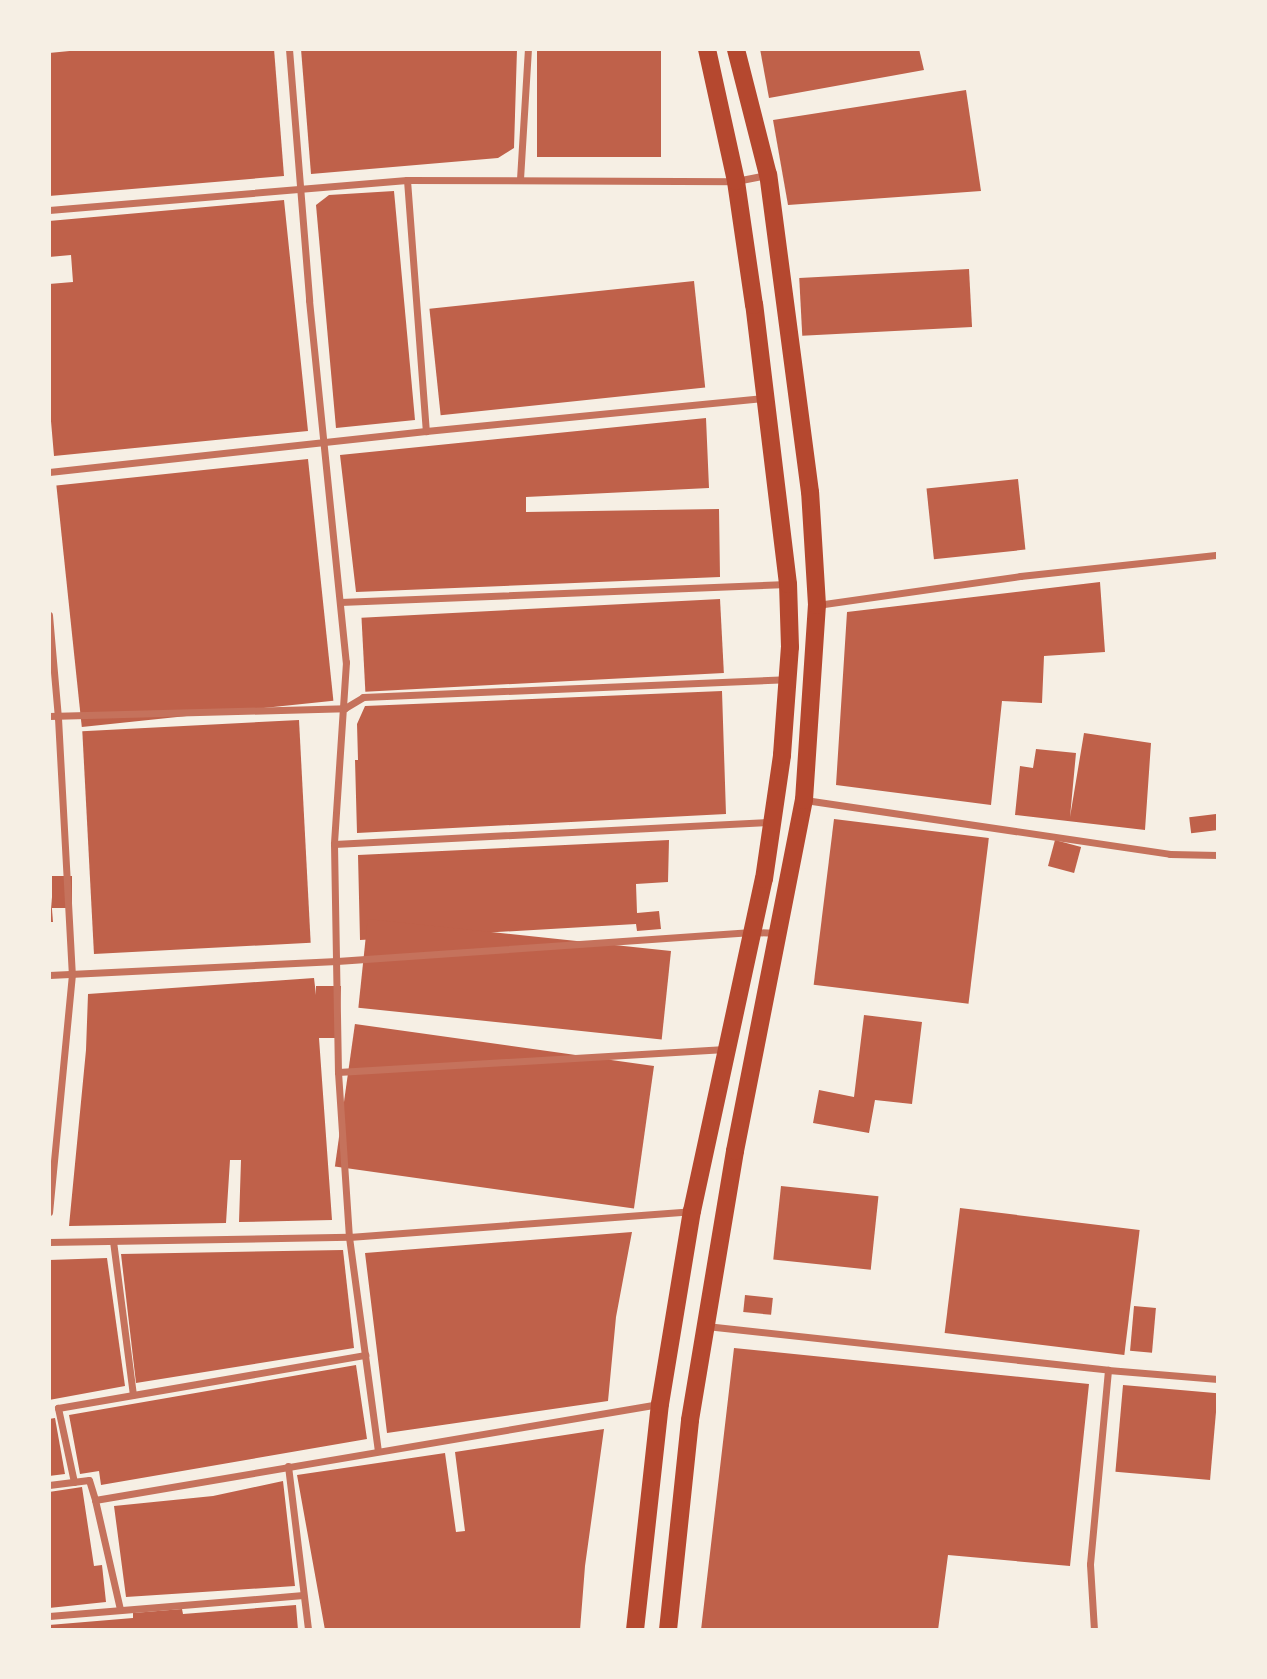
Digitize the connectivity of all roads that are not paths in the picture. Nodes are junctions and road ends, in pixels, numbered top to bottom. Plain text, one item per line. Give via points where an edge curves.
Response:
1 (289, 49) edge
2 (528, 49) edge
3 (707, 49) edge
4 (736, 49) edge
5 (768, 175) junction
6 (520, 178) junction
7 (407, 180) junction
8 (736, 181) junction
9 (299, 191) junction
10 (49, 210) edge
11 (765, 398) junction
12 (426, 430) junction
13 (324, 443) junction
14 (49, 472) edge
15 (1218, 555) edge
16 (788, 584) junction
17 (340, 602) junction
18 (817, 605) junction
19 (49, 615) edge
20 (786, 679) junction
21 (345, 708) junction
22 (49, 716) edge
23 (58, 718) junction
24 (804, 800) junction
25 (773, 822) junction
26 (334, 844) junction
27 (1218, 855) edge
28 (752, 932) junction
29 (779, 933) junction
30 (337, 961) junction
31 (72, 974) junction
32 (49, 975) edge
33 (726, 1049) junction
34 (338, 1072) junction
35 (49, 1212) edge
36 (692, 1212) junction
37 (349, 1237) junction
38 (113, 1241) junction
39 (49, 1242) edge
40 (705, 1326) junction
41 (365, 1355) junction
42 (1108, 1370) junction
43 (1218, 1379) edge
44 (132, 1395) junction
45 (660, 1404) junction
46 (378, 1451) junction
47 (288, 1466) junction
48 (74, 1482) junction
49 (49, 1485) edge
50 (95, 1500) junction
51 (303, 1595) junction
52 (120, 1609) junction
53 (49, 1616) edge
54 (308, 1630) edge
55 (635, 1630) edge
56 (668, 1630) edge
57 (1094, 1630) edge

1 - 9 street
2 - 6 street
3 - 8 main road
4 - 5 main road
5 - 8 street
5 - 18 main road via 810,492
6 - 7 street
6 - 8 street
7 - 9 street
7 - 12 street
8 - 11 main road
9 - 10 street
9 - 13 street
11 - 12 street
11 - 16 main road
12 - 13 street
13 - 14 street
13 - 17 street
15 - 18 street via 1020,576
16 - 17 street
16 - 20 main road
17 - 21 street
18 - 24 main road
19 - 23 street
20 - 21 street via 363,697
20 - 25 main road
21 - 23 street
21 - 26 street
22 - 23 street
23 - 31 street
24 - 27 street via 1170,854
24 - 29 main road
25 - 26 street
25 - 28 main road
26 - 30 street
28 - 29 street
28 - 30 street
28 - 33 main road
29 - 40 main road
30 - 31 street
30 - 34 street
31 - 32 street
31 - 35 street
33 - 34 street
33 - 36 main road
34 - 37 street
36 - 37 street
36 - 45 main road
37 - 38 street
37 - 41 street
38 - 39 street
38 - 44 street
40 - 42 street
40 - 56 main road via 690,1420
41 - 44 street
41 - 46 street
42 - 43 street
42 - 57 street via 1090,1564
44 - 48 street via 58,1408
45 - 46 street
45 - 55 main road
46 - 47 street
47 - 50 street
47 - 51 street
48 - 49 street
48 - 50 street via 89,1480
50 - 52 street
51 - 52 street
51 - 54 street
52 - 53 street

